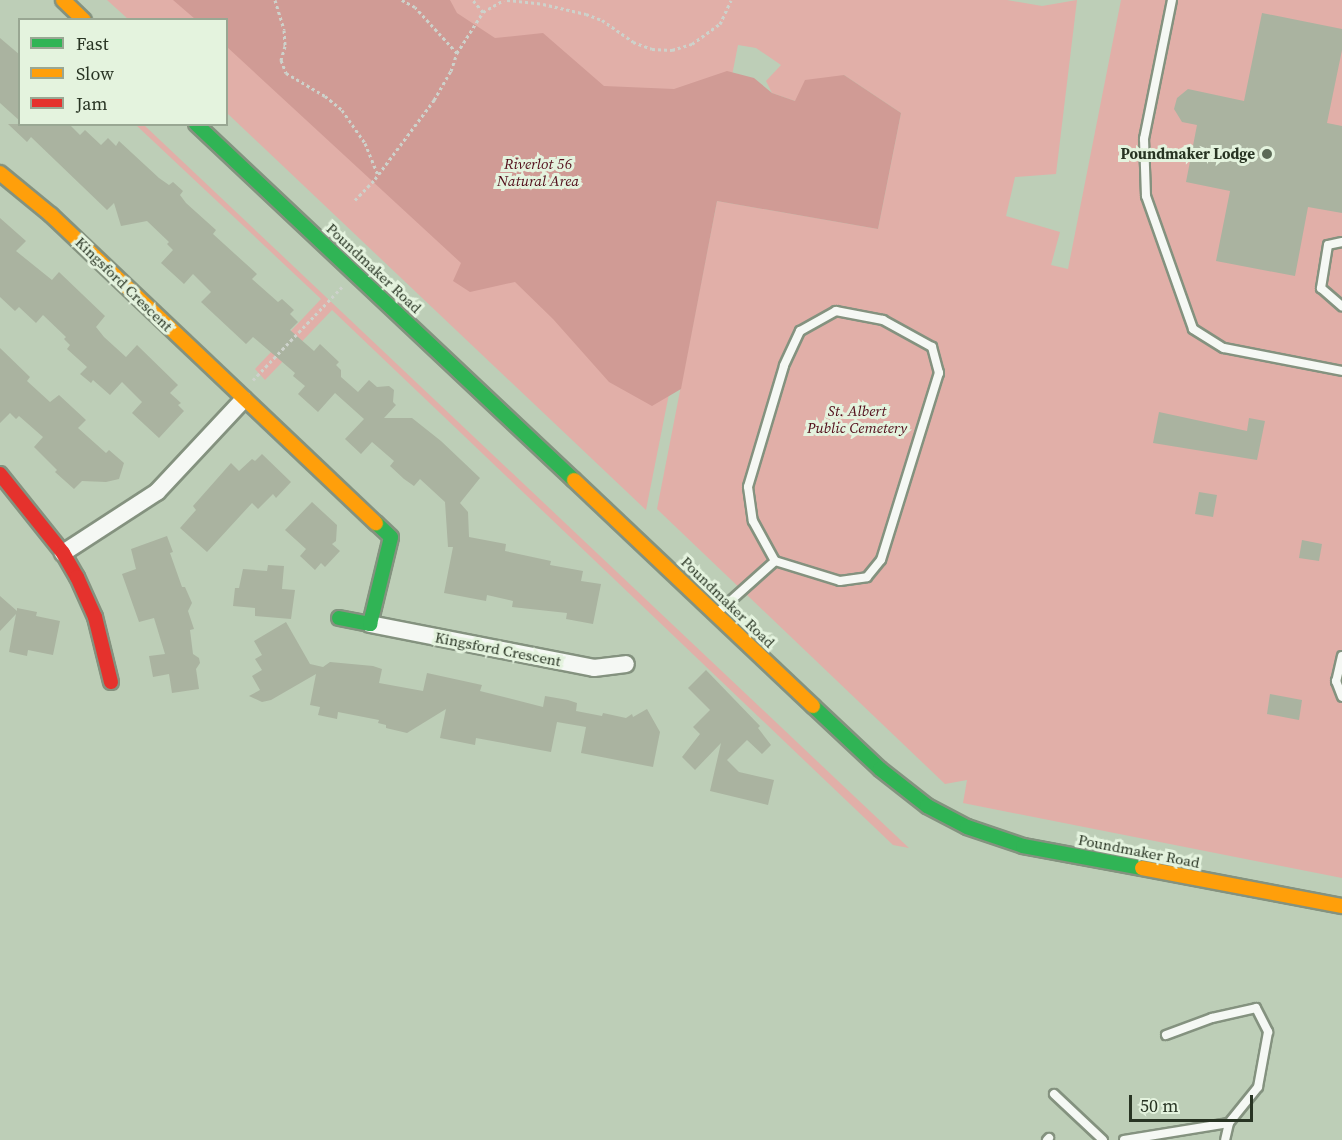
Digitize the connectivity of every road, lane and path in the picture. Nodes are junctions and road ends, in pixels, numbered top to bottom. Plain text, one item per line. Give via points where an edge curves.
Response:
1 (63, 0) edge
2 (275, 0) edge
3 (402, 0) edge
4 (473, 0) edge
5 (506, 0) edge
6 (731, 0) edge
7 (1172, 0) edge
8 (483, 12) junction
9 (82, 18) edge
10 (457, 53) junction
11 (198, 126) edge
12 (0, 173) edge
13 (378, 176) junction
14 (355, 200) dead end
15 (1342, 243) edge
16 (326, 304) dead end
17 (1342, 306) edge
18 (1342, 371) edge
19 (253, 380) dead end
20 (244, 399) junction
21 (0, 474) edge
22 (63, 553) junction
23 (775, 561) junction
24 (717, 613) junction
25 (339, 618) dead end
26 (369, 624) junction
27 (1342, 656) edge
28 (626, 664) dead end
29 (111, 682) dead end
30 (1342, 698) edge
31 (1342, 906) edge
32 (1166, 1035) dead end
33 (1054, 1094) dead end
34 (1229, 1123) junction
35 (1103, 1140) edge
36 (1125, 1140) edge
37 (1225, 1140) edge

1 - 9 street
2 - 13 path via 284,30 285,46 280,60 286,73 342,110 365,143
3 - 10 path via 415,7
4 - 8 path
5 - 6 path via 577,12 602,20 633,42 672,50 692,44 720,24
5 - 8 path
7 - 18 lane via 1144,139 1146,196 1193,329 1224,348
8 - 10 path
10 - 13 path via 434,100
11 - 24 street, Poundmaker Road
12 - 20 street, Kingsford Crescent via 51,214
13 - 14 path
15 - 17 lane via 1328,245 1321,288
16 - 19 path
20 - 22 street via 157,492
20 - 26 street, Kingsford Crescent via 391,537
21 - 22 street
22 - 29 street via 94,617
23 - 23 lane via 840,581 867,577 881,560 939,373 932,347 883,320 836,311 800,331 784,366 748,487 753,521
23 - 24 lane
24 - 31 street, Poundmaker Road via 880,769 927,806 967,827 1023,846
25 - 26 street, Kingsford Crescent
26 - 28 street, Kingsford Crescent via 594,668
27 - 30 lane via 1336,681
32 - 34 lane via 1212,1018 1256,1008 1268,1032 1258,1087
33 - 35 lane
34 - 36 lane
34 - 37 lane

